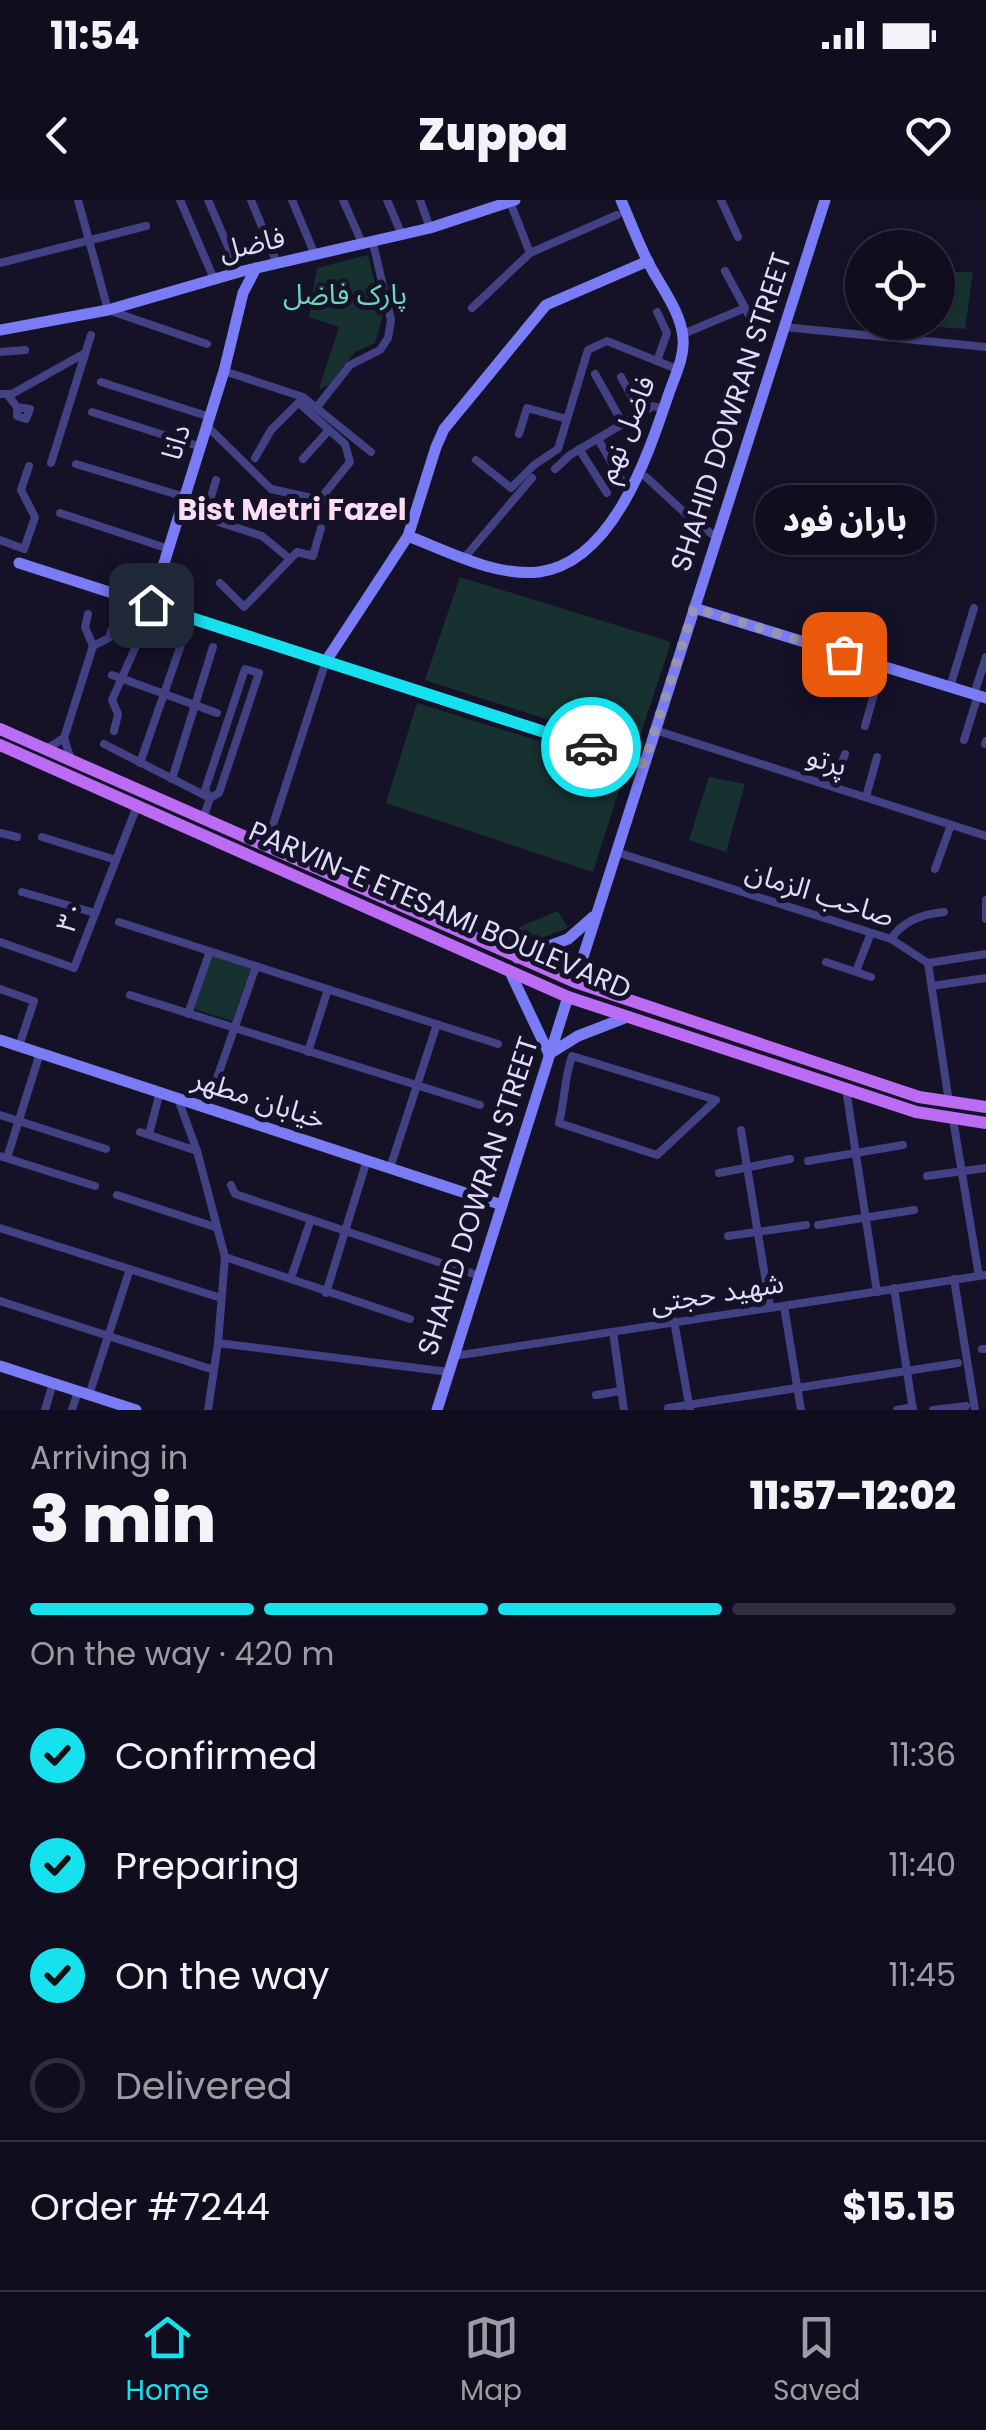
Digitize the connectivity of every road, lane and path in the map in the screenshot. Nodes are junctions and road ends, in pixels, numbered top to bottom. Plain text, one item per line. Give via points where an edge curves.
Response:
1 (78, 200) edge
2 (180, 200) edge
3 (208, 200) edge
4 (251, 200) edge
5 (292, 200) edge
6 (343, 200) edge
7 (387, 200) edge
8 (420, 200) edge
9 (620, 200) edge
10 (721, 200) edge
11 (825, 200) edge
12 (512, 201) edge
13 (483, 205) edge
14 (617, 215) dead end
15 (146, 226) dead end
16 (430, 228) junction
17 (402, 235) junction
18 (738, 237) dead end
19 (90, 242) junction
20 (368, 244) junction
21 (530, 253) junction
22 (315, 255) junction
23 (648, 261) junction
24 (277, 263) junction
25 (0, 264) edge
26 (256, 268) junction
27 (725, 272) dead end
28 (226, 276) junction
29 (243, 293) junction
30 (472, 308) dead end
31 (744, 308) junction
32 (108, 310) junction
33 (658, 312) dead end
34 (750, 317) dead end
35 (784, 327) junction
36 (0, 330) edge
37 (683, 334) junction
38 (91, 335) dead end
39 (208, 344) dead end
40 (986, 347) edge
41 (25, 350) dead end
42 (0, 352) edge
43 (86, 352) junction
44 (657, 361) junction
45 (677, 369) junction
46 (224, 371) junction
47 (595, 374) dead end
48 (621, 377) dead end
49 (101, 382) dead end
50 (4, 394) edge
51 (301, 400) junction
52 (17, 407) dead end
53 (317, 407) junction
54 (664, 409) junction
55 (92, 412) dead end
56 (640, 413) junction
57 (567, 419) junction
58 (209, 422) junction
59 (623, 424) junction
60 (328, 430) junction
61 (519, 434) dead end
62 (598, 438) junction
63 (201, 447) junction
64 (579, 450) junction
65 (371, 452) dead end
66 (255, 458) dead end
67 (303, 459) dead end
68 (476, 460) dead end
69 (51, 464) dead end
70 (76, 464) dead end
71 (29, 466) dead end
72 (555, 470) dead end
73 (532, 478) dead end
74 (646, 478) dead end
75 (622, 479) dead end
76 (216, 480) dead end
77 (607, 493) dead end
78 (183, 503) junction
79 (60, 513) dead end
80 (205, 518) junction
81 (321, 528) dead end
82 (408, 536) junction
83 (717, 537) junction
84 (0, 540) edge
85 (169, 549) junction
86 (465, 557) junction
87 (290, 559) junction
88 (19, 563) dead end
89 (220, 583) dead end
90 (151, 605) junction
91 (694, 608) junction
92 (974, 608) dead end
93 (88, 614) dead end
94 (148, 619) dead end
95 (111, 631) dead end
96 (184, 636) dead end
97 (93, 646) junction
98 (213, 647) dead end
99 (986, 657) edge
100 (326, 662) junction
101 (882, 666) junction
102 (116, 676) junction
103 (950, 687) junction
104 (164, 693) junction
105 (979, 696) edge
106 (195, 704) junction
107 (217, 712) dead end
108 (864, 726) dead end
109 (0, 729) edge
110 (114, 730) dead end
111 (655, 730) junction
112 (64, 738) junction
113 (964, 740) dead end
114 (104, 744) dead end
115 (0, 745) edge
116 (46, 750) junction
117 (845, 754) dead end
118 (877, 757) dead end
119 (71, 760) junction
120 (140, 763) junction
121 (644, 764) junction
122 (172, 779) junction
123 (834, 787) junction
124 (210, 798) junction
125 (866, 798) junction
126 (136, 806) junction
127 (203, 819) junction
128 (951, 824) junction
129 (0, 832) edge
130 (272, 832) dead end
131 (986, 836) edge
132 (42, 837) dead end
133 (17, 838) dead end
134 (616, 852) junction
135 (116, 860) junction
136 (935, 869) dead end
137 (338, 878) junction
138 (22, 892) dead end
139 (332, 893) junction
140 (985, 901) edge
141 (944, 912) dead end
142 (95, 914) junction
143 (596, 914) junction
144 (986, 919) edge
145 (120, 922) dead end
146 (871, 933) junction
147 (891, 939) junction
148 (0, 942) edge
149 (210, 951) junction
150 (986, 954) edge
151 (517, 958) junction
152 (582, 960) junction
153 (826, 962) dead end
154 (928, 963) junction
155 (256, 966) junction
156 (856, 971) junction
157 (511, 974) junction
158 (872, 976) dead end
159 (986, 978) edge
160 (575, 982) junction
161 (932, 986) junction
162 (594, 988) junction
163 (0, 989) edge
164 (328, 990) junction
165 (130, 995) dead end
166 (568, 997) junction
167 (188, 1014) junction
168 (626, 1017) junction
169 (437, 1024) junction
170 (233, 1028) junction
171 (0, 1040) edge
172 (498, 1044) dead end
173 (18, 1046) junction
174 (308, 1052) junction
175 (40, 1053) junction
176 (550, 1054) junction
177 (805, 1068) junction
178 (542, 1080) junction
179 (416, 1084) junction
180 (564, 1088) junction
181 (846, 1089) junction
182 (160, 1092) junction
183 (178, 1099) junction
184 (949, 1102) junction
185 (480, 1105) dead end
186 (206, 1107) junction
187 (986, 1107) edge
188 (0, 1115) edge
189 (954, 1119) junction
190 (19, 1121) junction
191 (986, 1123) edge
192 (741, 1130) dead end
193 (902, 1145) dead end
194 (106, 1149) dead end
195 (197, 1151) junction
196 (855, 1153) junction
197 (4, 1157) edge
198 (790, 1159) dead end
199 (367, 1160) junction
200 (808, 1161) dead end
201 (390, 1168) junction
202 (748, 1168) junction
203 (986, 1168) edge
204 (963, 1171) junction
205 (719, 1172) dead end
206 (927, 1176) dead end
207 (96, 1186) dead end
208 (231, 1186) dead end
209 (116, 1195) dead end
210 (502, 1205) junction
211 (914, 1210) dead end
212 (866, 1218) junction
213 (310, 1219) junction
214 (806, 1225) dead end
215 (818, 1225) dead end
216 (216, 1227) junction
217 (0, 1228) edge
218 (345, 1230) junction
219 (758, 1232) junction
220 (728, 1236) dead end
221 (225, 1257) junction
222 (130, 1269) junction
223 (480, 1276) junction
224 (982, 1276) edge
225 (291, 1278) junction
226 (954, 1280) junction
227 (894, 1288) junction
228 (877, 1292) junction
229 (326, 1293) junction
230 (221, 1298) junction
231 (0, 1301) edge
232 (784, 1306) junction
233 (770, 1307) junction
234 (410, 1319) dead end
235 (674, 1321) junction
236 (613, 1332) junction
237 (109, 1335) junction
238 (218, 1343) junction
239 (454, 1356) junction
240 (958, 1363) dead end
241 (0, 1366) edge
242 (214, 1370) junction
243 (907, 1371) junction
244 (449, 1372) junction
245 (54, 1384) junction
246 (798, 1388) junction
247 (621, 1391) junction
248 (84, 1393) junction
249 (596, 1395) dead end
250 (966, 1406) dead end
251 (689, 1407) edge
252 (668, 1408) edge
253 (127, 1409) edge
254 (913, 1409) edge
255 (44, 1410) edge
256 (72, 1410) edge
257 (208, 1410) edge
258 (437, 1410) edge
259 (624, 1410) edge
260 (802, 1410) edge
261 (896, 1410) edge
262 (933, 1410) edge
263 (975, 1410) edge

1 - 19 street
2 - 28 street
3 - 28 street
4 - 24 street
5 - 22 street
6 - 20 street
7 - 17 street
8 - 16 street
9 - 23 street
10 - 18 street
11 - 35 street, SHAHID DOWRAN STREET
12 - 13 street, فاضل
12 - 21 street
13 - 16 street, فاضل
14 - 21 street
15 - 19 street
16 - 17 street, فاضل
17 - 20 street, فاضل
19 - 25 street
19 - 32 street
20 - 22 street, فاضل
20 - 53 street via 391,320 388,338 380,350 350,364
21 - 30 street
22 - 24 street, فاضل
23 - 37 street
23 - 82 street via 559,298 532,318 444,430
24 - 26 street, فاضل
26 - 28 street, فاضل
26 - 29 street, دانا
27 - 31 street
28 - 29 street
28 - 32 street, فاضل
29 - 46 street, دانا
31 - 34 street
31 - 37 street
32 - 36 street, فاضل
32 - 39 street
33 - 44 street via 667,333
35 - 40 street
35 - 83 street, SHAHID DOWRAN STREET
37 - 45 street, فاضل نهم
38 - 43 street
41 - 42 street
43 - 50 street
43 - 69 street
44 - 45 street
44 - 57 street via 608,341 588,350
45 - 54 street, فاضل نهم
46 - 51 street
46 - 58 street, دانا
47 - 59 street
48 - 56 street
49 - 58 street
50 - 52 street
51 - 53 street
51 - 60 street
51 - 66 street
53 - 65 street
54 - 56 street
54 - 86 street, فاضل نهم via 639,477 578,554 538,572
55 - 63 street
56 - 59 street
57 - 61 street via 527,408
57 - 68 street via 558,449 510,488
58 - 60 street via 270,489 325,497 350,462 345,444
58 - 63 street, دانا
59 - 62 street
60 - 67 street
62 - 64 street
62 - 75 street
63 - 78 street, دانا
64 - 72 street
64 - 77 street
70 - 78 street
71 - 84 street via 22,490 35,517 24,549
73 - 86 street
74 - 83 street
76 - 80 street
78 - 80 street
78 - 85 street, دانا
79 - 85 street
80 - 87 street via 262,536
81 - 87 street via 313,556 297,552
82 - 86 street, فاضل نهم
82 - 100 street
83 - 91 street, SHAHID DOWRAN STREET
85 - 90 street, دانا
87 - 89 street via 244,607
88 - 90 street
90 - 100 street
91 - 101 street
91 - 111 street, SHAHID DOWRAN STREET
92 - 103 street
93 - 97 street
94 - 102 street
95 - 97 street
96 - 104 street
97 - 112 street
98 - 106 street
99 - 105 street
100 - 121 street
100 - 130 street
101 - 103 street
101 - 108 street
102 - 104 street
102 - 110 street
103 - 105 street
104 - 106 street
104 - 120 street
105 - 113 street
106 - 107 street
106 - 122 street
109 - 116 main road, PARVIN-E ETESAMI BOULEVARD
111 - 121 street, SHAHID DOWRAN STREET
111 - 123 street, پرتو
112 - 116 street
112 - 119 street
114 - 120 street
115 - 126 main road, PARVIN-E ETESAMI BOULEVARD
116 - 119 main road, PARVIN-E ETESAMI BOULEVARD
117 - 123 street
118 - 125 street
119 - 127 main road, PARVIN-E ETESAMI BOULEVARD
120 - 122 street
121 - 134 street, SHAHID DOWRAN STREET
122 - 124 street
123 - 125 street, پرتو
124 - 124 street via 219,793 259,673 245,670 205,790
124 - 127 street
125 - 128 street, پرتو
126 - 135 street, ۳۰
126 - 139 main road, PARVIN-E ETESAMI BOULEVARD
127 - 137 main road, PARVIN-E ETESAMI BOULEVARD
128 - 131 street, پرتو
128 - 136 street
129 - 133 street
132 - 135 street
134 - 143 street, SHAHID DOWRAN STREET
134 - 146 street, صاحب الزمان
135 - 142 street, ۳۰
137 - 139 main road
137 - 151 main road, PARVIN-E ETESAMI BOULEVARD
138 - 142 street
139 - 157 main road, PARVIN-E ETESAMI BOULEVARD
140 - 144 street
141 - 147 street via 910,920
142 - 148 street, ۳۰ via 74,968
143 - 151 street via 568,939
143 - 152 street, SHAHID DOWRAN STREET
145 - 149 street
146 - 147 street, صاحب الزمان
146 - 156 street
147 - 154 street, صاحب الزمان
149 - 155 street
149 - 167 street
150 - 154 street
151 - 160 main road, PARVIN-E ETESAMI BOULEVARD
152 - 160 street, SHAHID DOWRAN STREET
152 - 162 street
153 - 156 street
154 - 161 street
155 - 164 street
155 - 170 street
156 - 158 street
157 - 166 main road, PARVIN-E ETESAMI BOULEVARD
157 - 176 street
159 - 161 street
160 - 162 main road, PARVIN-E ETESAMI BOULEVARD
161 - 184 street
162 - 177 main road, PARVIN-E ETESAMI BOULEVARD
163 - 173 street via 34,1001
164 - 169 street
164 - 174 street
165 - 167 street
166 - 168 main road, PARVIN-E ETESAMI BOULEVARD
166 - 176 street, SHAHID DOWRAN STREET
167 - 170 street
168 - 176 street
168 - 177 main road, PARVIN-E ETESAMI BOULEVARD
169 - 172 street
169 - 179 street
170 - 174 street
170 - 186 street
171 - 173 street, خیابان مطهر
173 - 175 street, خیابان مطهر
174 - 179 street
175 - 182 street, خیابان مطهر
175 - 190 street
176 - 178 street, SHAHID DOWRAN STREET
177 - 181 main road, PARVIN-E ETESAMI BOULEVARD
177 - 184 main road, PARVIN-E ETESAMI BOULEVARD
178 - 180 street
178 - 210 street, SHAHID DOWRAN STREET
179 - 185 street
179 - 201 street
180 - 180 street via 559,1123 657,1155 716,1100 572,1056
181 - 189 main road, PARVIN-E ETESAMI BOULEVARD
181 - 196 street
182 - 183 street, خیابان مطهر
182 - 195 street via 144,1133
183 - 186 street, خیابان مطهر
183 - 195 street
184 - 187 main road, PARVIN-E ETESAMI BOULEVARD
186 - 199 street, خیابان مطهر
188 - 190 street
189 - 191 main road, PARVIN-E ETESAMI BOULEVARD
189 - 204 street
190 - 194 street
190 - 197 street
192 - 202 street
193 - 196 street
195 - 216 street
196 - 200 street
196 - 212 street
197 - 207 street
198 - 202 street
199 - 201 street, خیابان مطهر
199 - 218 street
201 - 210 street, خیابان مطهر
202 - 205 street
202 - 219 street
203 - 204 street
204 - 206 street
204 - 224 street
208 - 213 street via 236,1194
209 - 216 street
210 - 223 street, SHAHID DOWRAN STREET
211 - 212 street
212 - 215 street
212 - 228 street
213 - 218 street
213 - 225 street
214 - 219 street
216 - 221 street
217 - 222 street
218 - 223 street
218 - 229 street
219 - 220 street
219 - 233 street
221 - 225 street
221 - 230 street
222 - 230 street
222 - 237 street
223 - 239 street, SHAHID DOWRAN STREET
224 - 226 street, شهید حجتی
225 - 229 street
226 - 227 street, شهید حجتی
226 - 263 street
227 - 228 street, شهید حجتی
227 - 243 street
228 - 232 street, شهید حجتی
229 - 234 street
230 - 238 street
231 - 237 street
232 - 233 street, شهید حجتی
232 - 246 street
233 - 235 street, شهید حجتی
235 - 236 street, شهید حجتی
235 - 251 street
236 - 239 street, شهید حجتی
236 - 247 street
237 - 242 street
237 - 248 street
238 - 242 street
238 - 244 street
239 - 244 street, SHAHID DOWRAN STREET
240 - 243 street
241 - 245 street
242 - 257 street
243 - 246 street
243 - 254 street
244 - 258 street, SHAHID DOWRAN STREET
245 - 248 street
245 - 255 street
246 - 251 street
246 - 260 street
247 - 249 street
247 - 259 street
248 - 253 street
248 - 256 street
250 - 262 street
251 - 252 street
254 - 261 street

